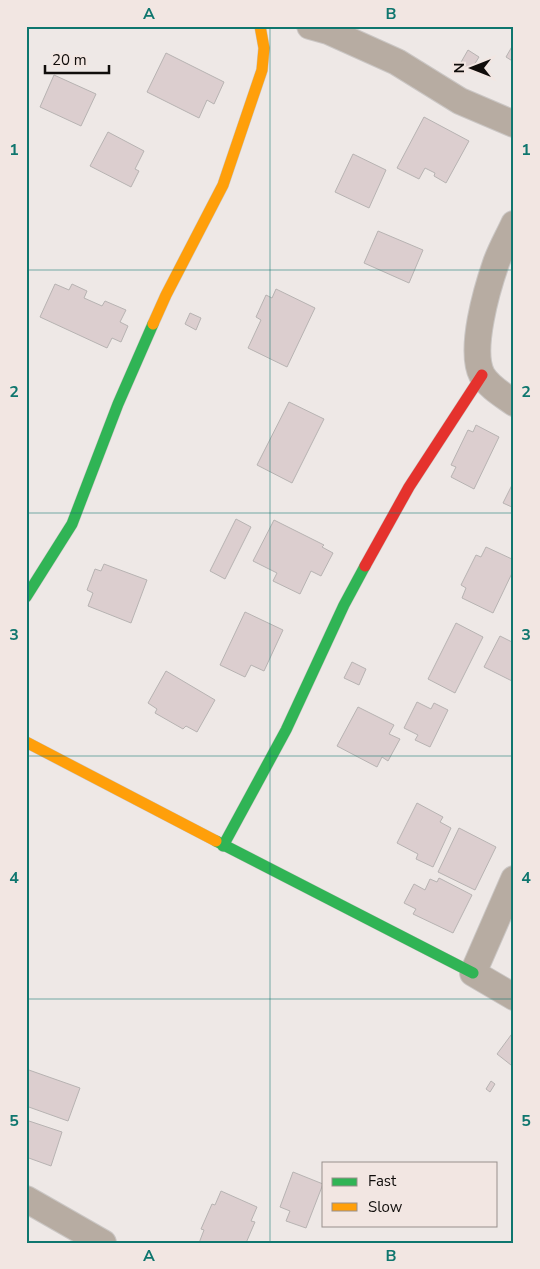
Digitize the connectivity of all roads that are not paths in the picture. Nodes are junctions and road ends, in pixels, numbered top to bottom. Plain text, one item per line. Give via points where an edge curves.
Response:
1 (260, 26) edge
2 (310, 26) edge
3 (514, 124) edge
4 (514, 224) edge
5 (482, 375) junction
6 (514, 403) edge
7 (26, 596) edge
8 (26, 742) edge
9 (223, 846) junction
10 (514, 879) edge
11 (473, 973) junction
12 (514, 997) edge
13 (26, 1199) edge
14 (103, 1243) edge

1 - 7 street via 264,48 262,70 223,185 166,295 122,395 72,524
2 - 3 street via 397,62 460,102
4 - 5 street via 496,262 482,314 477,351
5 - 6 street
5 - 9 street via 409,487 344,605 286,730
8 - 9 street
9 - 11 street
10 - 11 street
11 - 12 street
13 - 14 street

